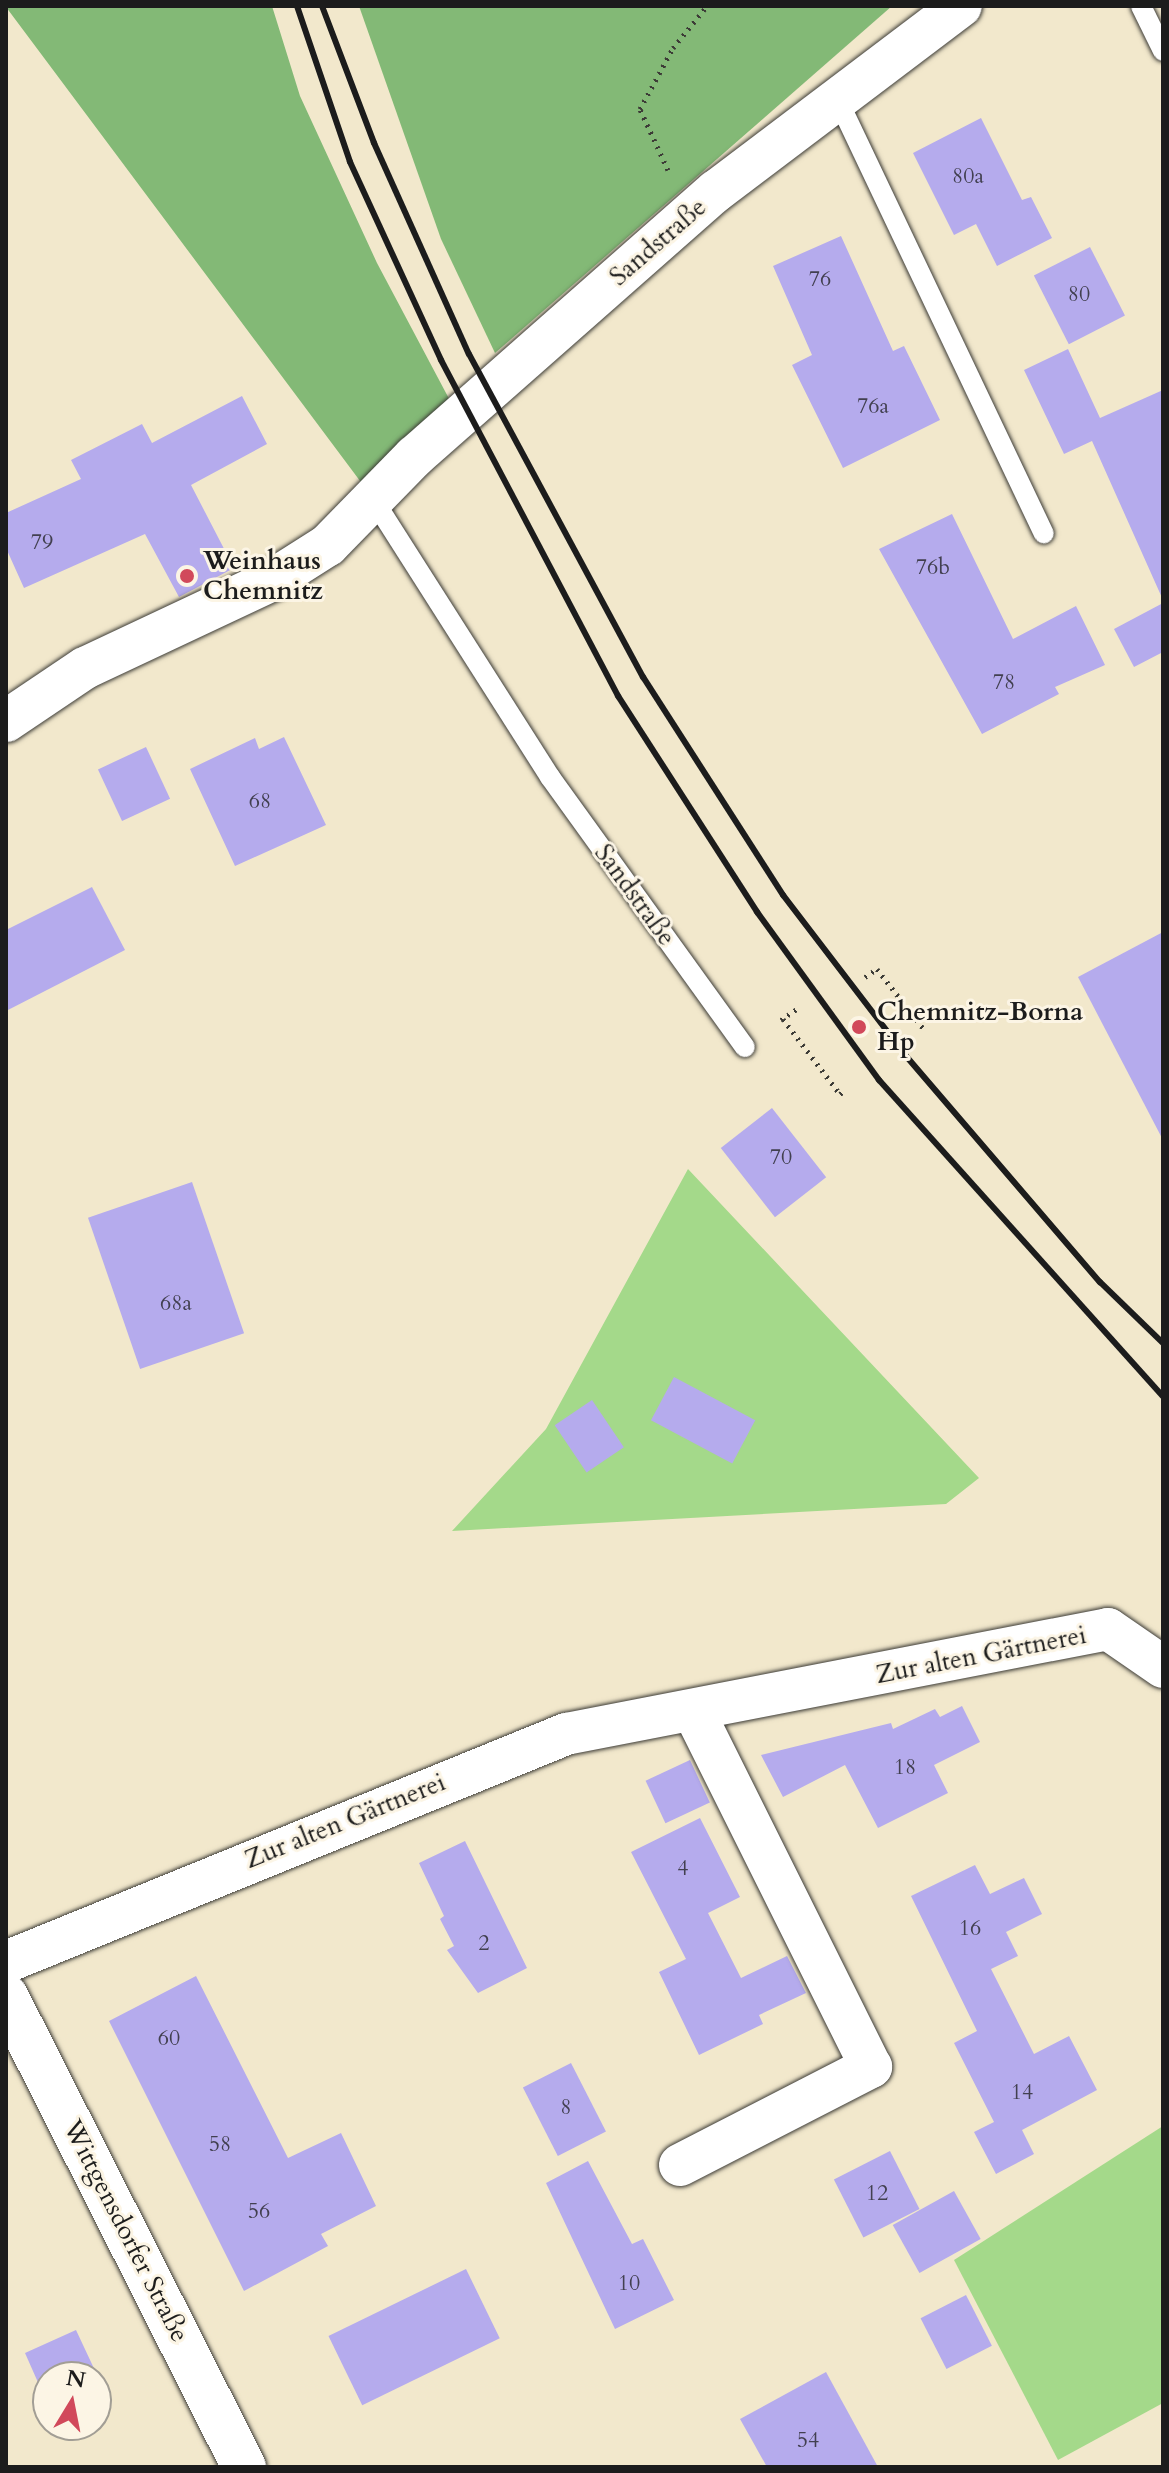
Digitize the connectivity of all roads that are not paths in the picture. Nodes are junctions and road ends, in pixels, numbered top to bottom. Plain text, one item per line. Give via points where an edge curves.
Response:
1 (961, 6) edge
2 (1141, 6) edge
3 (1163, 51) edge
4 (837, 98) junction
5 (373, 499) junction
6 (1044, 533) dead end
7 (6, 721) edge
8 (745, 1047) dead end
9 (1163, 1667) edge
10 (694, 1712) junction
11 (6, 1962) edge
12 (6, 1996) edge
13 (680, 2165) dead end
14 (244, 2467) edge

1 - 4 street, Sandstraße
2 - 3 lane
4 - 5 street, Sandstraße via 689,216
4 - 6 lane
5 - 7 street, Sandstraße via 328,545 276,578 85,668
5 - 8 lane, Sandstraße via 550,777
9 - 10 street, Zur alten Gärtnerei via 1108,1629
10 - 11 street, Zur alten Gärtnerei via 566,1734
10 - 13 street via 871,2067
12 - 14 street, Wittgensdorfer Straße

